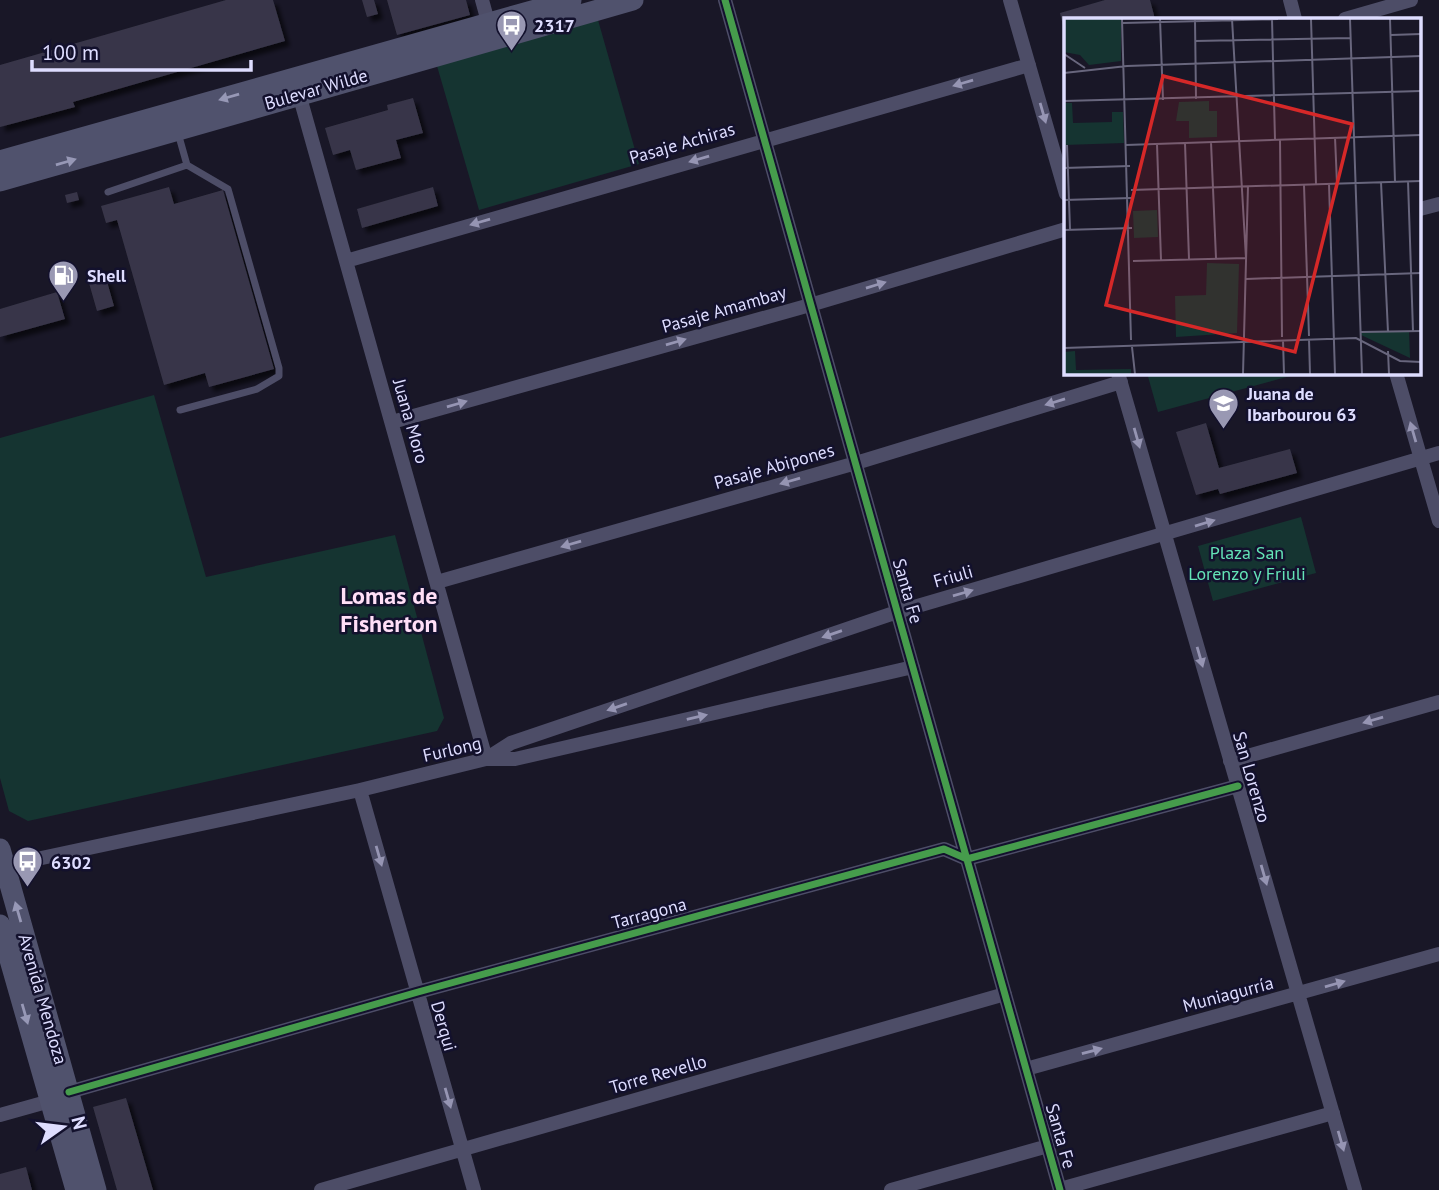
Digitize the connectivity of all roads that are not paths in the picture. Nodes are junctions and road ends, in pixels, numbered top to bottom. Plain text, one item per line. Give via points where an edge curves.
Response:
1 (482, 0) edge
2 (571, 0) edge
3 (633, 0) edge
4 (724, 0) edge
5 (1010, 0) edge
6 (1290, 0) edge
7 (1411, 0) edge
8 (1295, 18) edge
9 (1348, 18) edge
10 (490, 32) junction
11 (1029, 65) junction
12 (299, 94) junction
13 (177, 130) junction
14 (764, 139) junction
15 (0, 161) edge
16 (187, 166) junction
17 (0, 181) edge
18 (1064, 187) edge
19 (108, 191) dead end
20 (1439, 204) edge
21 (1422, 208) edge
22 (1064, 230) edge
23 (346, 261) junction
24 (810, 305) junction
25 (1396, 374) edge
26 (1119, 377) edge
27 (180, 411) dead end
28 (391, 422) junction
29 (1439, 453) edge
30 (1421, 458) junction
31 (856, 463) junction
32 (1439, 521) edge
33 (1165, 535) junction
34 (437, 582) junction
35 (897, 612) junction
36 (913, 667) junction
37 (1439, 702) edge
38 (486, 759) junction
39 (1230, 761) junction
40 (1238, 786) junction
41 (360, 790) junction
42 (967, 859) junction
43 (2, 861) edge
44 (0, 925) edge
45 (1439, 954) edge
46 (418, 992) junction
47 (1005, 994) junction
48 (1298, 994) junction
49 (1026, 1069) junction
50 (59, 1097) junction
51 (1333, 1113) junction
52 (0, 1115) edge
53 (1048, 1146) junction
54 (463, 1150) junction
55 (1060, 1189) edge
56 (76, 1190) edge
57 (96, 1190) edge
58 (321, 1190) edge
59 (474, 1190) edge
60 (891, 1190) edge
61 (1355, 1190) edge

1 - 10 street
2 - 10 main road, Bulevar Wilde
3 - 10 main road, Bulevar Wilde
4 - 14 street, Santa Fe
5 - 11 street
6 - 8 street
7 - 9 street
10 - 12 main road, Bulevar Wilde
10 -> 15 main road, Bulevar Wilde
11 -> 14 street, Pasaje Achiras
11 -> 18 street
12 - 13 main road, Bulevar Wilde
12 - 23 street, Juana Moro
13 - 16 lane
17 -> 13 main road, Bulevar Wilde
14 -> 23 street, Pasaje Achiras
14 - 24 street, Santa Fe
16 - 19 lane
16 - 27 lane via 228,189 279,376 257,389
20 - 21 street
24 -> 22 street, Pasaje Amambay
23 - 28 street, Juana Moro
28 -> 24 street, Pasaje Amambay
24 - 31 street, Santa Fe
30 -> 25 street
26 -> 31 street, Pasaje Abipones
26 -> 33 street, San Lorenzo
28 - 34 street, Juana Moro
29 - 30 street, Friuli
30 - 32 street
33 -> 30 street, Friuli
31 -> 34 street, Pasaje Abipones
31 - 35 street, Santa Fe
35 -> 33 street, Friuli
33 -> 39 street, San Lorenzo
34 - 38 street, Juana Moro
35 - 36 street, Santa Fe
35 -> 38 street, Friuli via 511,743
38 -> 36 street, Furlong via 515,759
36 - 42 street, Santa Fe
37 -> 39 street
38 - 41 street, Furlong
39 - 40 street, San Lorenzo
40 - 42 street, Tarragona
40 -> 48 street, San Lorenzo
41 - 43 street, Furlong
41 -> 46 street, Derqui
42 - 46 street, Tarragona via 944,849
42 - 47 street, Santa Fe
50 -> 43 main road, Avenida Mendoza
44 -> 50 main road, Avenida Mendoza
48 -> 45 street, Muniagurría
46 - 50 street, Tarragona
46 -> 54 street, Derqui
47 - 49 street, Santa Fe
47 - 54 street, Torre Revello
49 -> 48 street, Muniagurría
48 - 51 street, San Lorenzo
49 - 53 street, Santa Fe
50 - 52 street, Tarragona
50 - 56 main road, Avenida Mendoza
50 - 57 main road, Avenida Mendoza
51 - 55 street
51 -> 61 street, San Lorenzo
53 - 55 street, Santa Fe
53 - 60 street
54 - 58 street, Torre Revello
54 - 59 street, Derqui

